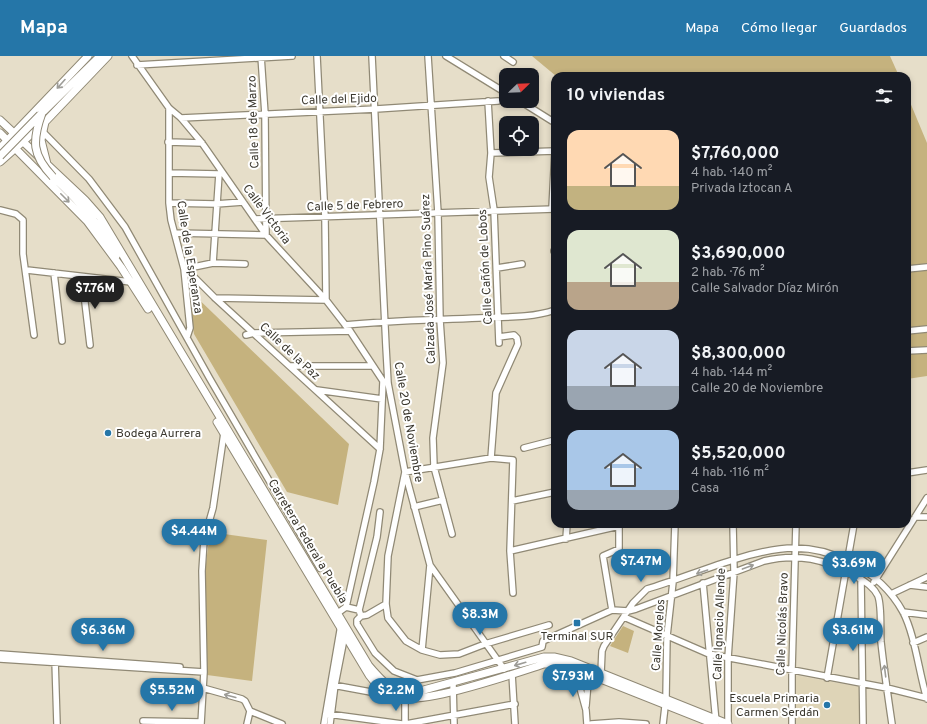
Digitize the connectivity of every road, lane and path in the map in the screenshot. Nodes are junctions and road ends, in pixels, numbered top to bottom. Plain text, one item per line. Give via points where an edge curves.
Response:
1 (88, 56) edge
2 (100, 56) edge
3 (108, 56) edge
4 (132, 56) edge
5 (292, 56) edge
6 (317, 56) edge
7 (372, 56) edge
8 (428, 56) edge
9 (446, 56) edge
10 (504, 56) edge
11 (262, 57) edge
12 (513, 62) dead end
13 (137, 65) junction
14 (499, 89) edge
15 (498, 100) dead end
16 (488, 101) junction
17 (431, 105) junction
18 (169, 108) junction
19 (531, 108) edge
20 (376, 109) junction
21 (320, 110) junction
22 (40, 112) junction
23 (264, 114) junction
24 (181, 118) junction
25 (0, 120) edge
26 (46, 120) junction
27 (551, 120) edge
28 (42, 131) junction
29 (0, 133) edge
30 (14, 134) junction
31 (8, 141) junction
32 (22, 141) junction
33 (168, 142) junction
34 (202, 143) junction
35 (0, 148) edge
36 (15, 148) junction
37 (551, 151) edge
38 (491, 153) junction
39 (1, 158) edge
40 (45, 163) junction
41 (34, 168) junction
42 (169, 173) junction
43 (220, 173) junction
44 (40, 174) junction
45 (243, 202) junction
46 (169, 203) junction
47 (216, 204) junction
48 (551, 208) edge
49 (0, 210) edge
50 (494, 210) junction
51 (438, 213) junction
52 (381, 215) junction
53 (325, 218) junction
54 (255, 219) junction
55 (267, 219) junction
56 (174, 233) junction
57 (214, 234) junction
58 (266, 235) junction
59 (213, 263) junction
60 (245, 264) dead end
61 (522, 264) dead end
62 (121, 267) junction
63 (497, 268) junction
64 (927, 268) edge
65 (185, 269) junction
66 (911, 269) edge
67 (27, 270) junction
68 (54, 273) junction
69 (82, 277) junction
70 (134, 281) junction
71 (215, 298) junction
72 (326, 300) junction
73 (551, 311) edge
74 (498, 317) junction
75 (440, 320) junction
76 (384, 321) junction
77 (345, 325) junction
78 (927, 329) edge
79 (350, 331) junction
80 (911, 331) edge
81 (254, 333) junction
82 (34, 335) dead end
83 (246, 335) dead end
84 (186, 337) junction
85 (499, 337) junction
86 (62, 341) dead end
87 (499, 343) dead end
88 (90, 345) dead end
89 (927, 350) edge
90 (911, 352) edge
91 (290, 366) junction
92 (373, 366) junction
93 (386, 382) junction
94 (316, 390) junction
95 (382, 399) junction
96 (225, 404) junction
97 (216, 410) junction
98 (226, 431) junction
99 (551, 441) edge
100 (524, 448) dead end
101 (380, 449) junction
102 (491, 458) junction
103 (434, 467) junction
104 (927, 470) edge
105 (405, 472) junction
106 (911, 472) edge
107 (551, 493) edge
108 (927, 498) edge
109 (443, 500) junction
110 (512, 501) junction
111 (414, 507) junction
112 (380, 512) dead end
113 (915, 516) junction
114 (927, 517) edge
115 (911, 522) edge
116 (567, 528) edge
117 (607, 528) edge
118 (619, 528) edge
119 (675, 528) edge
120 (733, 528) edge
121 (796, 528) edge
122 (853, 528) edge
123 (908, 528) edge
124 (452, 534) dead end
125 (566, 538) junction
126 (796, 548) junction
127 (510, 551) junction
128 (795, 557) junction
129 (848, 560) junction
130 (732, 562) junction
131 (430, 565) junction
132 (320, 568) dead end
133 (846, 571) junction
134 (734, 572) junction
135 (927, 577) edge
136 (861, 579) junction
137 (876, 579) junction
138 (673, 582) junction
139 (703, 583) junction
140 (910, 584) junction
141 (871, 587) junction
142 (927, 587) edge
143 (513, 593) dead end
144 (891, 594) junction
145 (672, 595) junction
146 (386, 604) junction
147 (346, 607) junction
148 (360, 610) junction
149 (612, 610) junction
150 (628, 611) junction
151 (903, 612) junction
152 (336, 615) junction
153 (927, 615) edge
154 (361, 616) junction
155 (624, 617) junction
156 (549, 625) dead end
157 (344, 628) junction
158 (667, 636) junction
159 (927, 637) edge
160 (352, 641) junction
161 (913, 643) junction
162 (485, 644) junction
163 (542, 647) junction
164 (422, 650) junction
165 (0, 654) edge
166 (709, 654) junction
167 (728, 658) junction
168 (0, 659) edge
169 (55, 660) junction
170 (499, 660) junction
171 (544, 661) junction
172 (574, 665) junction
173 (504, 669) junction
174 (792, 670) junction
175 (204, 671) junction
176 (919, 671) junction
177 (589, 672) junction
178 (927, 672) edge
179 (602, 673) junction
180 (512, 674) junction
181 (828, 678) junction
182 (862, 684) junction
183 (332, 685) junction
184 (454, 687) junction
185 (203, 688) junction
186 (887, 688) junction
187 (388, 695) junction
188 (405, 696) junction
189 (927, 698) edge
190 (665, 701) junction
191 (515, 704) junction
192 (586, 710) junction
193 (250, 711) junction
194 (328, 714) junction
195 (454, 714) junction
196 (143, 721) dead end
197 (181, 722) edge
198 (716, 722) edge
199 (201, 723) edge
200 (58, 724) edge
201 (247, 724) edge
202 (282, 724) edge
203 (324, 724) edge
204 (330, 724) edge
205 (404, 724) edge
206 (454, 724) edge
207 (515, 724) edge
208 (588, 724) edge
209 (591, 724) edge
210 (640, 724) edge
211 (646, 724) edge
212 (663, 724) edge
213 (728, 724) edge
214 (792, 724) edge
215 (863, 724) edge
216 (892, 724) edge

1 -> 22 main road
2 - 22 main road
3 - 26 main road
4 - 13 street, Calle Victoria
5 - 11 street
6 - 21 street
7 - 20 street, Calle 20 de Noviembre
8 - 17 street, Calzada José María Pino Suárez
9 - 14 street
10 - 12 street
11 - 13 street
11 - 23 street, Calle 18 de Marzo
13 - 18 street, Calle Victoria
15 - 16 street, Calle del Ejido
16 - 17 street, Calle del Ejido
16 - 38 street, Calle Cañón de Lobos
17 - 20 street, Calle del Ejido
17 - 51 street, Calzada José María Pino Suárez
18 - 24 street, Calle Victoria
18 - 33 street, Calle de la Esperanza
19 - 27 street
20 - 21 street, Calle del Ejido
20 - 52 street, Calle 20 de Noviembre
21 - 23 street, Calle del Ejido
21 - 53 street
22 - 26 main road
22 - 30 main road
22 - 39 main road, bridge
22 - 62 main road, bridge via 35,147 42,165 78,200 101,228
23 - 24 street, Calle del Ejido
23 - 55 street, Calle 18 de Marzo
24 - 34 street, Calle Victoria
25 - 30 main road, Carretera Federal a Puebla
26 - 28 main road
26 - 32 main road
28 - 40 main road via 41,146
28 - 84 street via 89,179 125,227
29 - 31 main road, Carretera Federal a Puebla
30 - 31 main road
30 - 32 main road, Carretera Federal a Puebla
31 - 35 main road
31 - 36 main road, Carretera Federal a Puebla
32 - 36 main road
32 - 40 main road, Carretera Federal a Puebla
33 - 34 street
33 - 42 street, Calle de la Esperanza
34 - 43 street, Calle Victoria
36 - 39 main road
36 - 41 main road, Carretera Federal a Puebla
37 - 38 street
38 - 50 street, Calle Cañón de Lobos via 489,177
40 - 41 main road via 36,163
40 - 44 main road via 48,170
40 - 70 main road, Carretera Federal a Puebla via 100,217
41 - 44 main road, Carretera Federal a Puebla
42 - 43 street
42 - 46 street, Calle de la Esperanza
43 - 45 street, Calle Victoria
43 - 47 street
44 -> 62 main road, Carretera Federal a Puebla via 86,221
45 - 47 street
45 - 54 street, Calle Victoria
46 - 47 street
46 - 56 street, Calle de la Esperanza
47 - 57 street
48 - 50 street, Calle 5 de Febrero
49 - 67 street via 16,214 23,220 23,254
50 - 51 street, Calle 5 de Febrero
50 - 63 street, Calle Cañón de Lobos
51 - 52 street, Calle 5 de Febrero
51 - 75 street, Calzada José María Pino Suárez
52 - 53 street, Calle 5 de Febrero
52 - 76 street, Calle 20 de Noviembre
53 - 55 street, Calle 5 de Febrero
53 - 72 street
54 - 55 street, Calle 5 de Febrero
54 - 58 street, Calle Victoria
55 - 58 street, Calle 18 de Marzo
56 - 57 street
56 - 65 street, Calle de la Esperanza
57 - 58 street
57 - 59 street
58 - 72 street, Calle Victoria
59 - 60 street
59 - 65 street
61 - 63 street
62 - 70 main road, Carretera Federal a Puebla
63 - 74 street, Calle Cañón de Lobos
64 - 66 street
65 - 71 street, Calle de la Paz
65 - 84 street, Calle de la Esperanza via 190,328
67 - 68 street
67 - 82 street
68 - 69 street
68 - 86 street
69 - 70 street
69 - 88 street
70 - 97 main road, Carretera Federal a Puebla
70 - 98 main road, Carretera Federal a Puebla
71 - 72 street
71 - 81 street, Calle de la Paz
72 - 77 street, Calle Victoria
73 - 74 street
74 - 75 street
74 - 85 street, Calle Cañón de Lobos
75 - 76 street
75 - 103 street, Calzada José María Pino Suárez via 442,368 433,438
76 - 77 street
76 - 93 street, Calle 20 de Noviembre
77 - 79 street, Calle Victoria
78 - 80 street
79 - 81 street
79 - 92 street, Calle Victoria
81 - 83 street
81 - 91 street, Calle de la Paz
84 - 96 street
85 - 87 street
85 - 102 street, Calle Cañón de Lobos via 514,335 518,344 496,393
89 - 90 street
91 - 92 street
91 - 94 street, Calle de la Paz
92 - 93 street, Calle Victoria
93 - 95 street
93 - 105 street, Calle 20 de Noviembre
94 - 95 street
94 - 101 street, Calle de la Paz
95 - 101 street
96 - 97 street
96 - 132 street
97 - 98 main road, Carretera Federal a Puebla
98 - 152 main road, Carretera Federal a Puebla
98 - 175 street via 213,508 204,540
99 - 100 street
101 - 147 street
102 - 103 street
102 - 110 street via 513,460
103 - 105 street
103 - 109 street, Calzada José María Pino Suárez
104 - 106 street
105 - 111 street, Calle 20 de Noviembre
105 - 146 street via 388,556
107 - 110 street
108 - 113 street
109 - 111 street
109 - 124 street, Calzada José María Pino Suárez
110 - 127 street
111 - 131 street, Calle 20 de Noviembre
112 - 148 street via 377,537
113 - 114 street
113 - 115 street
116 - 125 street
117 - 125 street
118 - 149 street via 619,549 603,556
119 - 138 street, Calle Morelos
120 - 130 street, Calle Ignacio Allende
121 - 126 street, Calle Nicolás Bravo
122 - 129 street
123 - 137 street
125 - 127 street
126 - 128 street, Calle Nicolás Bravo
126 - 129 street
126 - 130 street via 774,550
127 - 143 street
128 - 133 street via 816,559
134 -> 128 street via 764,561
128 - 174 street, Calle Nicolás Bravo
129 - 133 street
129 - 137 street
130 - 134 street, Calle Ignacio Allende
130 -> 138 street
131 - 162 street, Calle 20 de Noviembre
131 - 164 street
133 - 136 street
133 - 181 street
134 - 139 street
134 - 167 street, Calle Ignacio Allende
135 - 140 street
136 - 141 street
136 - 182 street
137 - 141 street
137 - 144 street
138 - 145 street, Calle Morelos
138 - 150 street via 647,589
139 - 145 street
139 - 166 street
140 - 142 street
140 - 144 street
186 -> 141 street via 878,596
144 - 151 street
145 - 150 street
145 - 158 street, Calle Morelos
146 - 154 street via 367,616
146 - 164 street via 388,618 397,631 406,641
147 - 148 street
147 - 152 street
148 - 154 street
149 - 150 street
149 - 163 street via 543,641
150 - 155 street
151 - 153 street
151 - 161 street
152 - 157 main road, Carretera Federal a Puebla
154 - 170 street via 357,624 375,653 394,672 417,680 455,673
155 - 158 street
155 - 179 street via 602,651
156 - 162 street
157 - 160 main road, Carretera Federal a Puebla
157 - 183 street
158 - 166 street
158 - 190 street, Calle Morelos
159 - 161 street
160 - 187 main road, Carretera Federal a Puebla via 369,675
160 - 188 main road, Carretera Federal a Puebla via 384,684
161 - 176 street
162 - 164 street via 459,654 440,655
162 - 170 street, Calle 20 de Noviembre
163 - 170 street
163 - 171 street
165 - 169 street
166 - 167 street
166 - 198 street
167 - 174 street
167 - 213 street, Calle Ignacio Allende
168 - 169 street
169 - 175 street
169 - 200 street
170 - 173 street, Calle 20 de Noviembre
171 - 172 main road, Carretera Federal a Puebla
171 -> 173 main road, Carretera Federal a Puebla
171 - 180 main road, Carretera Federal a Puebla
172 - 177 main road, Carretera Federal a Puebla
172 - 192 street
173 - 184 main road, Carretera Federal a Puebla
174 - 181 street
174 - 214 street, Calle Nicolás Bravo
175 - 185 street
176 - 178 street
176 - 189 street
177 - 179 main road, Carretera Federal a Puebla
177 - 190 main road, Carretera Federal a Puebla
177 - 192 street
179 - 190 main road, Carretera Federal a Puebla
180 - 184 main road, Carretera Federal a Puebla
180 - 191 street
181 - 182 street
182 - 186 street
182 - 215 street
183 - 187 street
183 - 194 street
184 - 188 main road, Carretera Federal a Puebla
184 - 195 street
193 -> 185 street via 242,699
185 - 199 street
186 - 189 street
186 - 216 street
187 - 188 main road, Carretera Federal a Puebla
188 - 205 street
190 - 198 main road, Carretera Federal a Puebla
190 - 212 street, Calle Morelos
191 - 195 street
191 - 207 street
192 - 208 street
193 - 201 street
193 - 202 street
194 - 203 street
194 - 204 street
194 - 205 street
195 - 205 street
195 - 206 street
196 - 197 street
197 - 199 street
198 - 213 main road, Carretera Federal a Puebla
209 - 210 street
210 - 211 street

